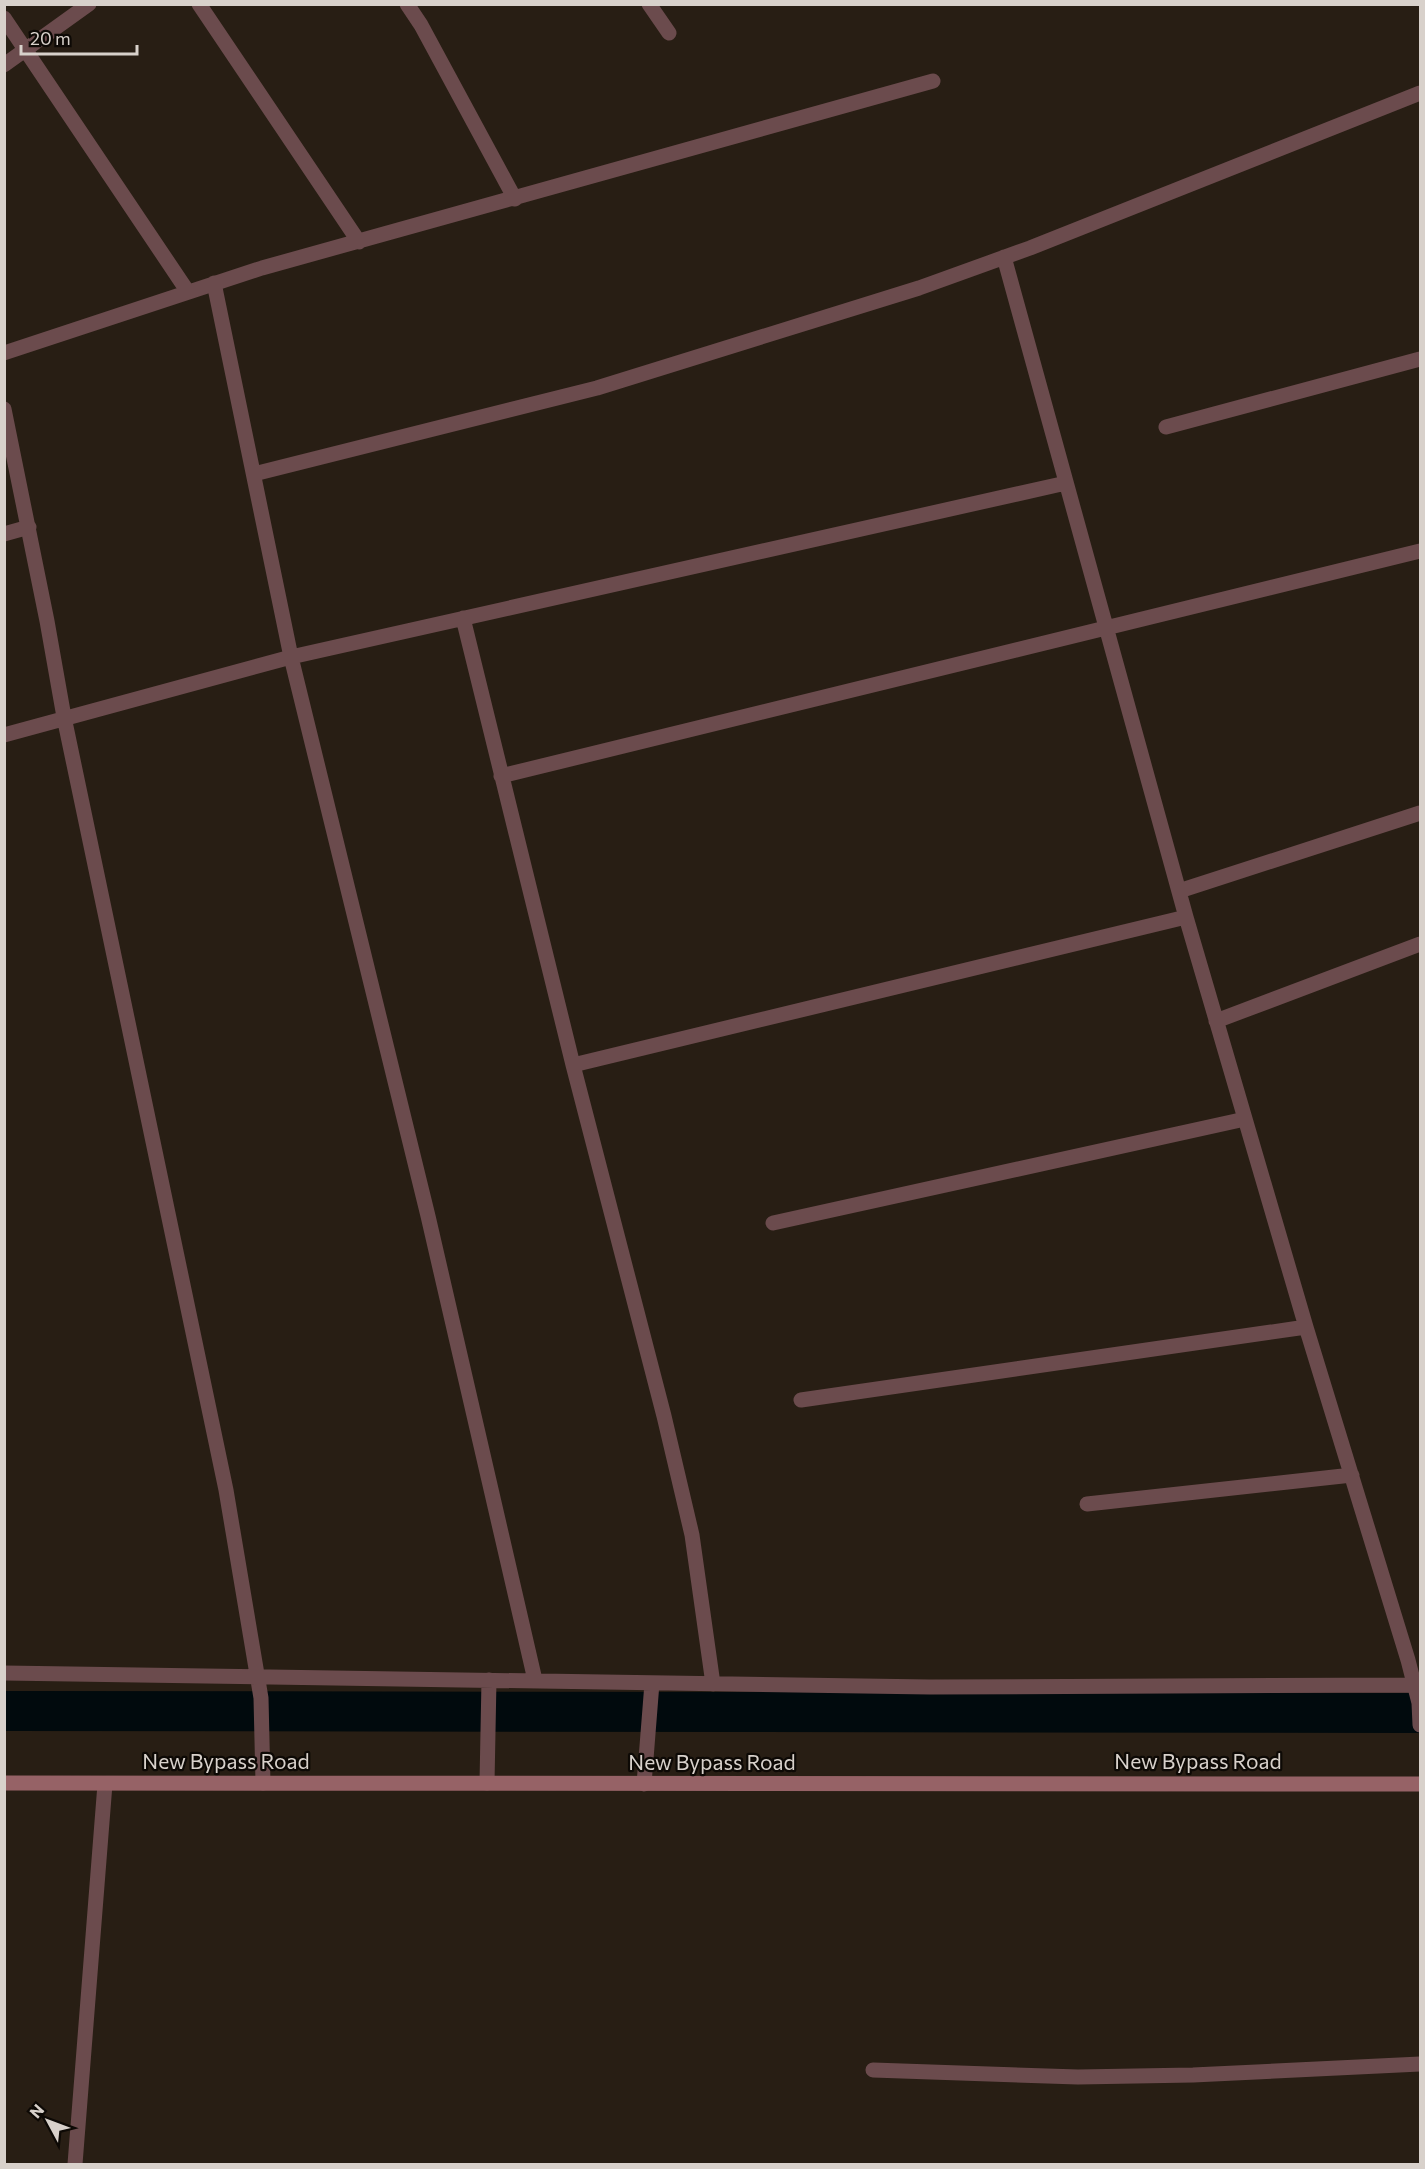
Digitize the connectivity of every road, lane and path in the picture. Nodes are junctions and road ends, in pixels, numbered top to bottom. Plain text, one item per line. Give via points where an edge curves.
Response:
1 (89, 4) edge
2 (200, 4) edge
3 (407, 4) edge
4 (649, 4) edge
5 (4, 18) edge
6 (669, 33) dead end
7 (27, 49) junction
8 (4, 65) edge
9 (933, 81) dead end
10 (1420, 93) edge
11 (515, 199) junction
12 (359, 242) junction
13 (1004, 257) junction
14 (214, 283) junction
15 (188, 292) junction
16 (4, 353) edge
17 (1420, 359) edge
18 (4, 409) edge
19 (1166, 427) dead end
20 (254, 474) junction
21 (1066, 483) junction
22 (29, 527) junction
23 (4, 534) edge
24 (1420, 551) edge
25 (463, 618) junction
26 (1105, 628) junction
27 (291, 657) junction
28 (64, 717) junction
29 (4, 735) edge
30 (501, 776) junction
31 (1420, 813) edge
32 (1179, 891) junction
33 (1186, 917) junction
34 (1420, 944) edge
35 (1216, 1021) junction
36 (573, 1065) junction
37 (1245, 1119) junction
38 (773, 1223) dead end
39 (1306, 1327) junction
40 (801, 1400) dead end
41 (1352, 1475) junction
42 (1087, 1504) dead end
43 (4, 1673) edge
44 (258, 1674) junction
45 (489, 1680) junction
46 (535, 1680) junction
47 (652, 1683) junction
48 (713, 1684) junction
49 (1414, 1685) junction
50 (1419, 1703) edge
51 (1420, 1725) edge
52 (4, 1783) edge
53 (487, 1783) junction
54 (105, 1784) junction
55 (263, 1784) junction
56 (644, 1784) junction
57 (1420, 1784) edge
58 (1420, 2064) edge
59 (873, 2070) dead end
60 (75, 2164) edge

1 - 7 street
2 - 12 street
3 - 11 street
4 - 6 street
5 - 7 street
7 - 8 street
7 - 15 street
9 - 11 street
10 - 13 street
11 - 12 street
12 - 14 street
13 - 20 street via 919,288 597,388
13 - 21 street
14 - 15 street
14 - 20 street
15 - 16 street
17 - 19 street
18 - 22 street
20 - 27 street
21 - 25 street
21 - 26 street
22 - 23 street
22 - 28 street
24 - 26 street
25 - 27 street
25 - 30 street
26 - 30 street
26 - 32 street
27 - 28 street
27 - 46 street via 428,1216
28 - 29 street
28 - 44 street via 226,1490
30 - 36 street
31 - 32 street
32 - 33 street
33 - 35 street
33 - 36 street
34 - 35 street
35 - 37 street
36 - 48 street via 692,1535
37 - 38 street
37 - 39 street
39 - 40 street
39 - 41 street
41 - 42 street
41 - 49 street
43 - 44 street
44 - 45 street
44 - 55 street
45 - 46 street
45 - 53 street
46 - 47 street
47 - 48 street
47 - 56 street
48 - 49 street
49 - 50 street
50 - 51 street
52 - 54 main road, New Bypass Road
53 - 55 main road, New Bypass Road
53 - 56 main road, New Bypass Road
54 - 55 main road, New Bypass Road
54 - 60 street
56 - 57 main road, New Bypass Road
58 - 59 street via 1078,2077

